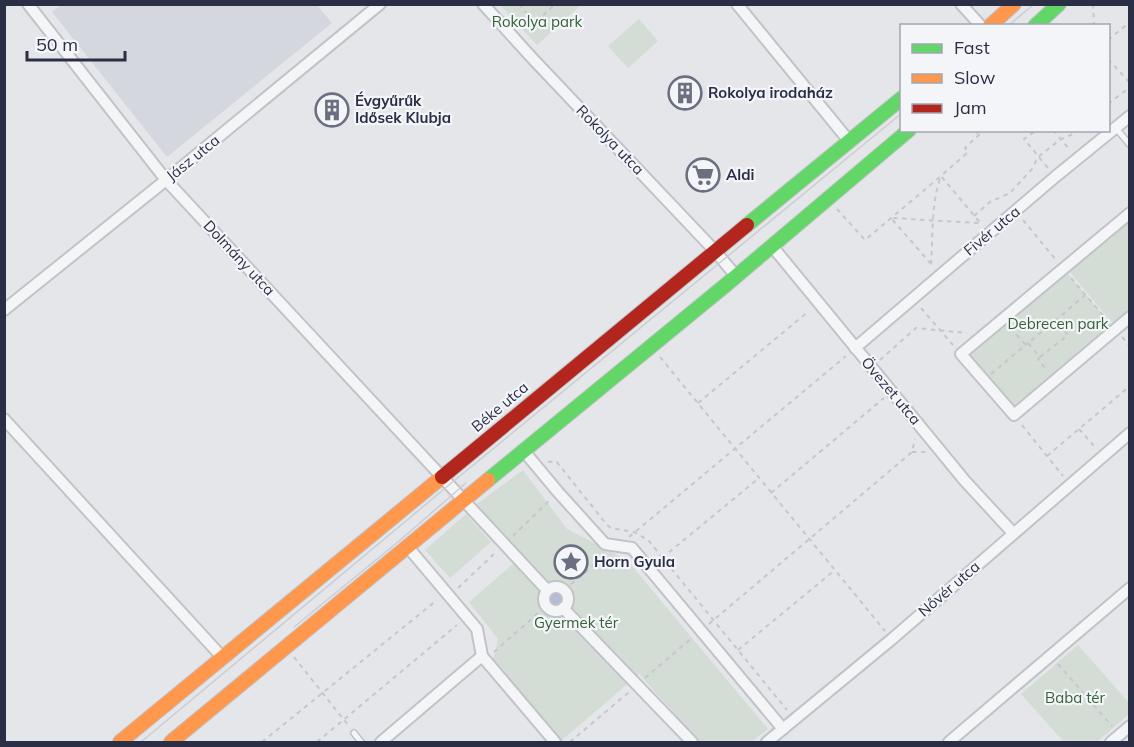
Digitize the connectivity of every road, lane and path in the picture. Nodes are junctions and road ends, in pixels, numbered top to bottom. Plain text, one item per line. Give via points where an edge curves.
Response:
1 (28, 4) edge
2 (380, 4) edge
3 (483, 4) edge
4 (519, 4) edge
5 (555, 4) edge
6 (737, 4) edge
7 (961, 4) edge
8 (1014, 4) edge
9 (1059, 4) edge
10 (1093, 4) edge
11 (1130, 22) edge
12 (979, 24) edge
13 (992, 24) edge
14 (1037, 24) edge
15 (1094, 24) edge
16 (1110, 38) edge
17 (1110, 61) edge
18 (1130, 85) edge
19 (900, 100) edge
20 (1110, 102) edge
21 (1130, 116) edge
22 (1115, 127) junction
23 (1110, 131) edge
24 (907, 132) edge
25 (976, 132) edge
26 (982, 132) edge
27 (1033, 132) edge
28 (1055, 132) edge
29 (1074, 132) edge
30 (1109, 132) edge
31 (978, 135) junction
32 (1061, 139) junction
33 (849, 141) junction
34 (1130, 145) edge
35 (1038, 157) junction
36 (1077, 158) junction
37 (941, 176) junction
38 (1055, 177) junction
39 (166, 180) junction
40 (828, 199) junction
41 (1015, 211) junction
42 (1130, 213) edge
43 (974, 216) junction
44 (891, 218) junction
45 (933, 221) junction
46 (980, 223) junction
47 (984, 239) junction
48 (772, 246) junction
49 (715, 250) junction
50 (931, 264) junction
51 (1063, 268) junction
52 (940, 275) junction
53 (736, 276) junction
54 (1086, 295) junction
55 (913, 299) junction
56 (818, 303) junction
57 (4, 310) edge
58 (1130, 317) edge
59 (1002, 319) junction
60 (1055, 321) junction
61 (1115, 329) junction
62 (940, 330) junction
63 (982, 335) junction
64 (1027, 344) junction
65 (1130, 346) edge
66 (855, 348) junction
67 (961, 354) junction
68 (658, 355) dead end
69 (1040, 357) junction
70 (871, 367) junction
71 (1056, 379) junction
72 (984, 380) junction
73 (1130, 386) edge
74 (891, 392) junction
75 (698, 403) junction
76 (1014, 415) junction
77 (4, 418) edge
78 (919, 425) junction
79 (1079, 429) junction
80 (1130, 433) edge
81 (734, 448) junction
82 (524, 450) junction
83 (1047, 456) junction
84 (1102, 456) junction
85 (442, 477) junction
86 (759, 478) junction
87 (1069, 484) junction
88 (558, 492) junction
89 (771, 493) junction
90 (463, 500) junction
91 (1013, 533) junction
92 (810, 540) junction
93 (504, 544) junction
94 (407, 546) junction
95 (618, 546) junction
96 (662, 558) dead end
97 (835, 570) junction
98 (1130, 588) edge
99 (547, 590) junction
100 (564, 590) junction
101 (447, 594) junction
102 (546, 606) junction
103 (563, 608) junction
104 (466, 618) junction
105 (700, 631) junction
106 (892, 639) junction
107 (286, 647) junction
108 (738, 650) dead end
109 (1051, 656) junction
110 (222, 657) junction
111 (484, 658) junction
112 (323, 694) junction
113 (344, 720) junction
114 (1130, 726) edge
115 (783, 729) junction
116 (354, 733) joint
117 (1120, 734) junction
118 (120, 742) edge
119 (171, 742) edge
120 (262, 742) edge
121 (317, 742) edge
122 (361, 742) edge
123 (381, 742) edge
124 (555, 742) edge
125 (692, 742) edge
126 (767, 742) edge
127 (949, 742) edge
128 (1111, 742) edge

1 - 39 street, Dolmány utca
2 - 39 street, Jász utca
3 - 49 street, Rokolya utca
4 - 5 path via 535,22
6 - 33 street
7 - 12 street
8 - 13 main road
9 - 14 main road
10 - 15 path
11 - 16 path
17 - 18 path
18 - 20 path
19 - 33 main road, Béke utca
21 - 22 street, Fivér utca
22 - 23 street, Fivér utca
22 - 34 lane
24 - 40 main road
25 - 31 path
26 - 31 path
27 - 35 path via 1024,139
28 - 32 path
29 - 32 path
30 - 36 street, Fivér utca
31 - 37 path via 964,148 968,152
32 - 35 path
32 - 36 path
33 - 49 main road, Béke utca
35 - 38 path
35 - 43 path via 1010,193 990,202
36 - 38 street, Fivér utca
37 - 43 path
37 - 44 path
37 - 45 path
38 - 41 street, Fivér utca
39 - 57 street, Jász utca
39 - 85 street, Dolmány utca
40 - 44 path via 865,240
40 - 48 main road
41 - 47 street, Fivér utca
41 - 51 path
42 - 51 street
43 - 46 path
44 - 45 path
44 - 50 path
45 - 46 path
45 - 50 path
46 - 47 path via 985,229
47 - 52 street, Fivér utca
48 - 53 main road
48 - 56 street, Övezet utca
49 - 53 street, Rokolya utca
49 - 85 main road, Béke utca
50 - 52 path
51 - 54 path
51 - 59 street
52 - 55 street, Fivér utca
53 - 82 main road
54 - 60 path
54 - 61 path
55 - 62 path
55 - 66 street, Fivér utca
56 - 66 street, Övezet utca
56 - 75 path
58 - 61 street
59 - 63 street
59 - 64 path
60 - 64 path
60 - 69 path via 1068,335
61 - 65 path
61 - 71 street
62 - 63 path
62 - 67 path
62 - 70 path via 916,328
63 - 67 street
64 - 69 path
64 - 72 path
66 - 70 street, Övezet utca
66 - 81 path
67 - 72 street
68 - 75 path
69 - 71 path via 1038,360
70 - 74 street, Övezet utca
71 - 76 street
72 - 76 street
73 - 79 path
74 - 78 street, Övezet utca
74 - 89 path
75 - 81 path
76 - 83 path
77 - 110 street
78 - 91 street, Övezet utca
78 - 92 path via 912,452
79 - 83 path
79 - 84 path
80 - 84 street, Nővér utca
81 - 86 path
81 - 95 path
82 - 88 street
82 - 90 main road
83 - 87 path
84 - 87 street, Nővér utca
85 - 90 street, Dolmány utca
85 - 110 main road, Béke utca
86 - 89 path
86 - 96 path
87 - 91 street, Nővér utca
88 - 93 path
88 - 95 street via 605,544
89 - 92 path
90 - 93 street, Dolmány utca
90 - 94 main road
91 - 106 street, Nővér utca
92 - 97 path
92 - 105 path
93 - 99 street, Dolmány utca
93 - 101 path
94 - 101 street
94 - 107 main road
95 - 100 path
95 - 105 street via 632,548
97 - 106 path
97 - 108 path
98 - 109 street
99 - 100 street
99 - 102 street
100 - 103 street via 568,599
101 - 104 street
101 - 112 path
102 - 103 street via 552,610
102 - 111 path
103 - 125 street
104 - 111 street via 477,629
104 - 113 path
105 - 115 street
106 - 115 street, Nővér utca
107 - 112 path
107 - 119 main road
109 - 117 path
109 - 127 street
110 - 118 main road, Béke utca
111 - 123 street
111 - 124 street
112 - 113 path
112 - 120 path
113 - 116 path
113 - 121 path
114 - 117 street
115 - 126 street, Nővér utca
116 - 122 lane
117 - 128 street

